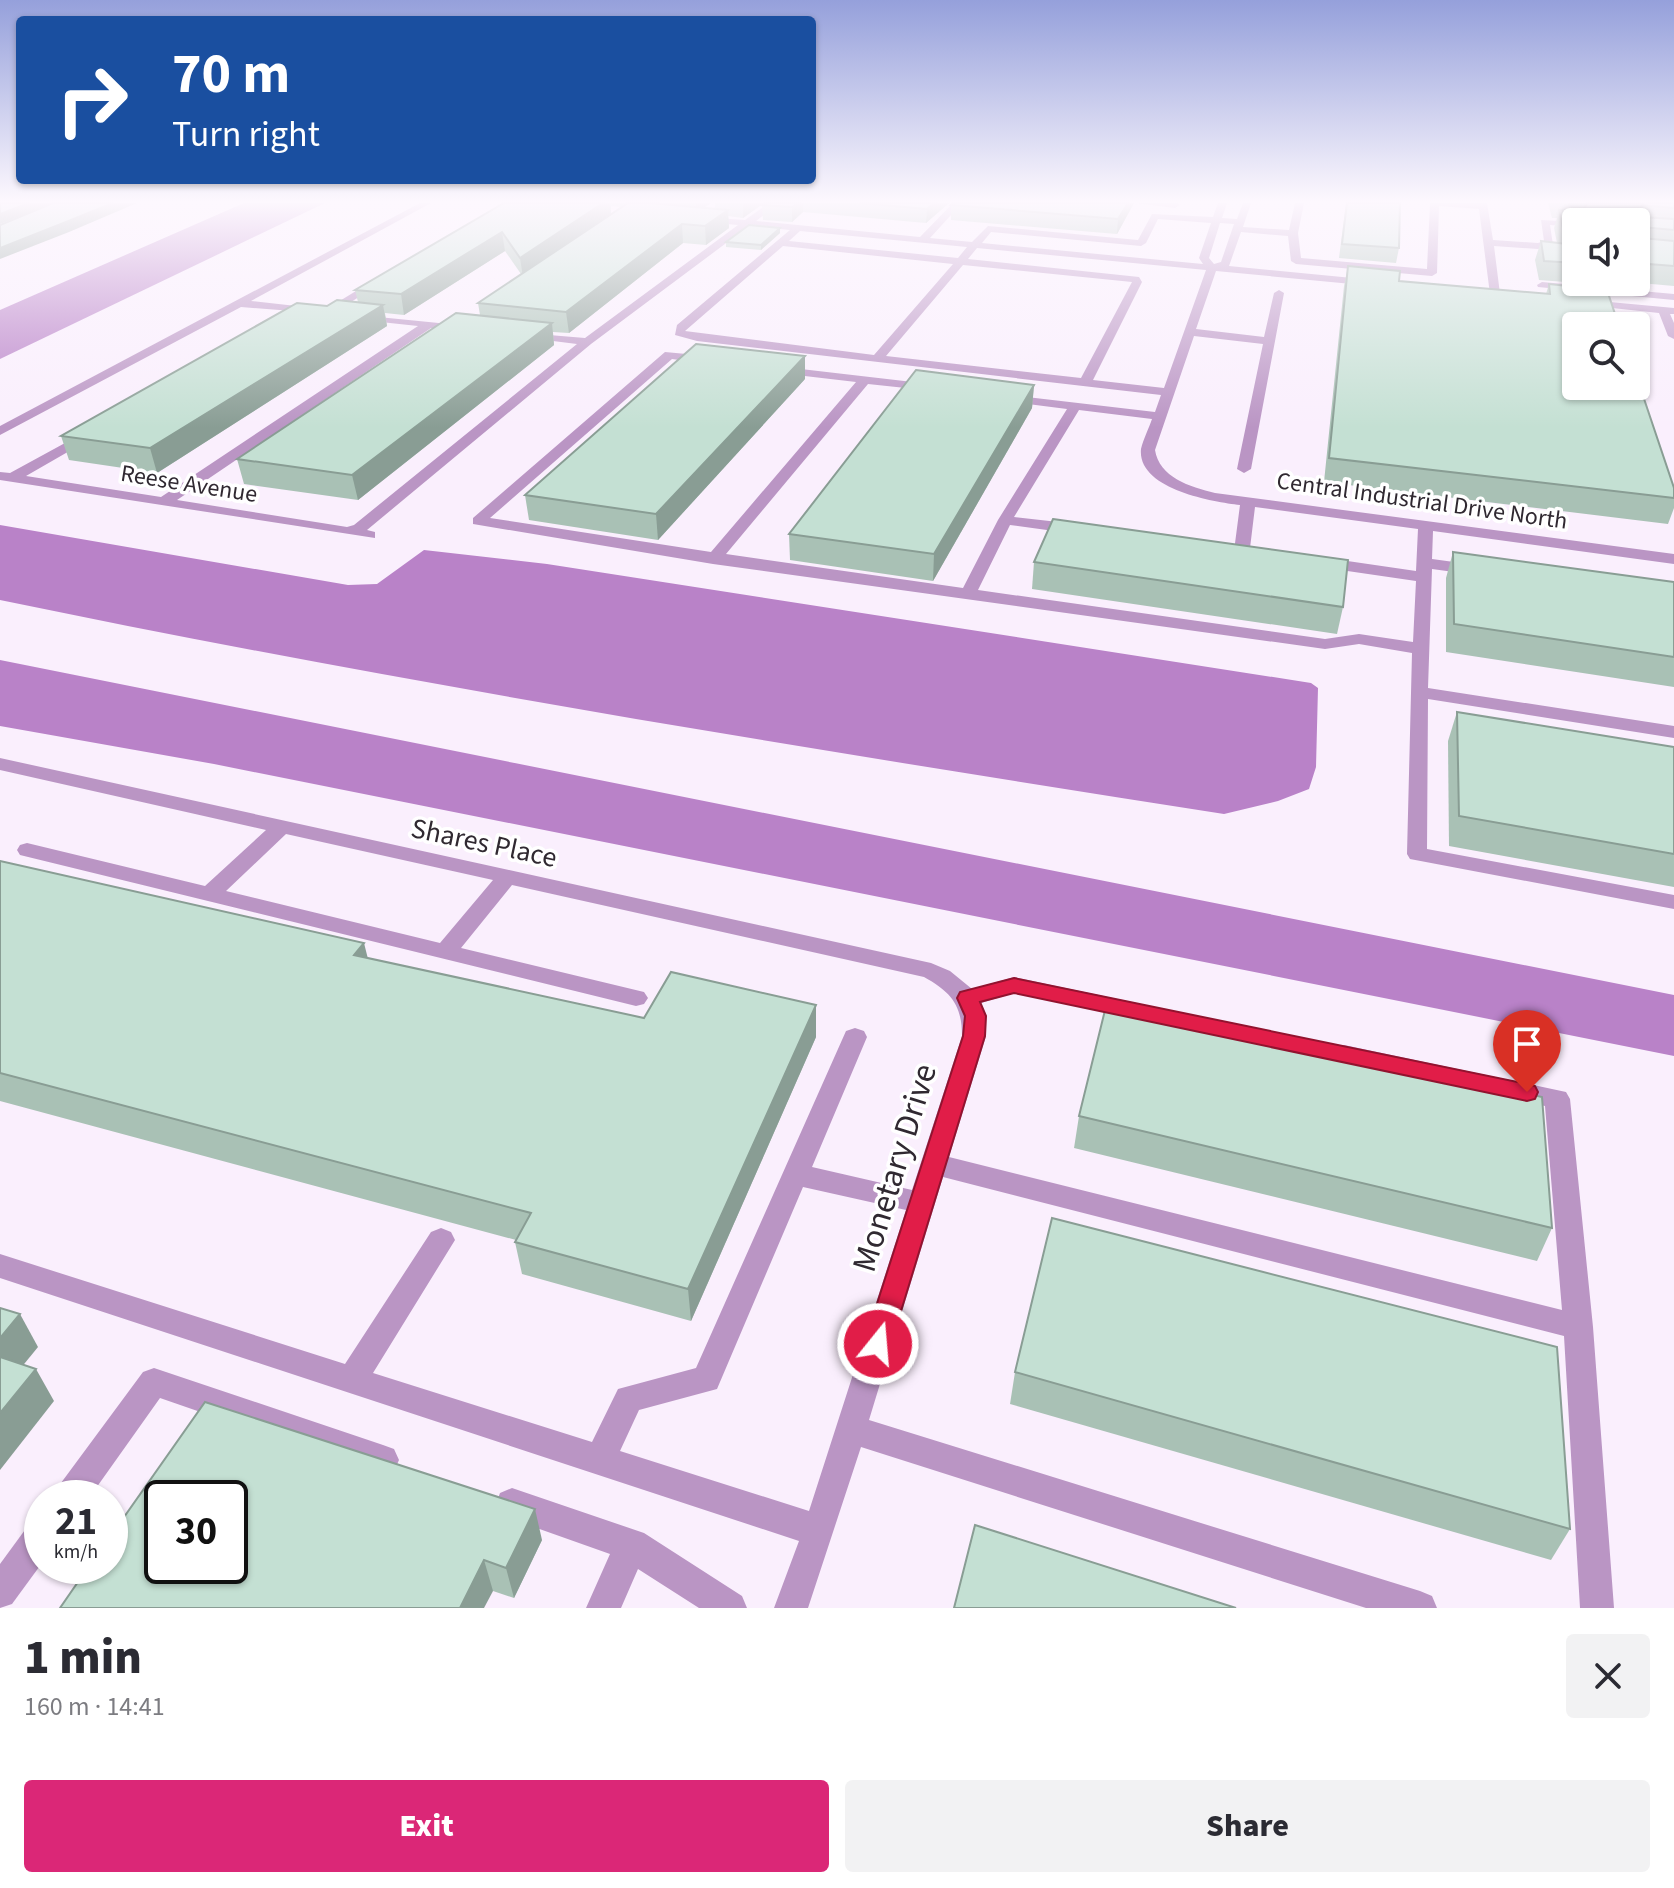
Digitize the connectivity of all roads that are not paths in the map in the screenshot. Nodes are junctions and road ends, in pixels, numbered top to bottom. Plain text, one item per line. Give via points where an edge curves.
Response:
1 (286, 278) edge
2 (385, 278) edge
3 (671, 278) edge
4 (739, 278) edge
5 (946, 278) edge
6 (1129, 278) edge
7 (1208, 278) edge
8 (1321, 278) edge
9 (1493, 278) edge
10 (1385, 284) edge
11 (1542, 285) edge
12 (1279, 293) dead end
13 (1479, 293) edge
14 (1495, 294) junction
15 (1510, 296) edge
16 (1674, 297) edge
17 (1571, 302) edge
18 (239, 303) junction
19 (301, 310) junction
20 (1668, 311) edge
21 (326, 313) junction
22 (341, 314) edge
23 (356, 316) edge
24 (429, 324) junction
25 (476, 324) edge
26 (274, 326) edge
27 (1189, 332) junction
28 (509, 333) edge
29 (1674, 336) edge
30 (1270, 341) junction
31 (587, 342) junction
32 (877, 359) junction
33 (729, 363) edge
34 (759, 366) edge
35 (865, 380) junction
36 (1085, 383) junction
37 (940, 389) edge
38 (1168, 392) junction
39 (985, 394) edge
40 (1075, 406) junction
41 (1160, 416) junction
42 (95, 430) edge
43 (0, 431) edge
44 (1244, 469) dead end
45 (6, 477) edge
46 (164, 502) junction
47 (1248, 502) junction
48 (1005, 520) junction
49 (1426, 526) junction
50 (348, 531) junction
51 (1100, 532) edge
52 (370, 535) dead end
53 (1272, 555) edge
54 (713, 559) junction
55 (1674, 559) edge
56 (1302, 560) edge
57 (1423, 570) junction
58 (1487, 572) edge
59 (969, 592) junction
60 (1421, 649) junction
61 (1419, 692) junction
62 (1674, 732) edge
63 (0, 764) edge
64 (281, 827) junction
65 (27, 850) dead end
66 (507, 877) junction
67 (210, 894) junction
68 (1674, 902) edge
69 (445, 952) junction
70 (960, 990) junction
71 (636, 998) dead end
72 (1154, 1015) edge
73 (855, 1037) dead end
74 (1324, 1050) edge
75 (934, 1164) junction
76 (795, 1174) junction
77 (922, 1203) junction
78 (441, 1240) dead end
79 (0, 1266) edge
80 (1578, 1327) junction
81 (351, 1380) junction
82 (851, 1429) junction
83 (600, 1460) junction
84 (408, 1469) edge
85 (82, 1480) edge
86 (483, 1494) edge
87 (819, 1531) junction
88 (632, 1545) junction
89 (24, 1559) edge
90 (0, 1592) edge
91 (603, 1608) edge
92 (730, 1608) edge
93 (791, 1608) edge
94 (1420, 1608) edge
95 (1597, 1608) edge

1 - 18 street
2 - 21 street
3 - 31 street
4 - 32 street via 679,333
5 - 32 street
6 - 36 street via 1137,281
7 - 27 street
8 - 10 street
9 - 14 street
11 - 16 street
12 - 30 street
13 - 14 street
14 - 15 street
17 - 20 street
18 - 19 street
18 - 43 street
19 - 21 street
19 - 26 street
20 - 29 street
21 - 22 street
23 - 24 street
24 - 25 street
24 - 46 street
27 - 30 street
27 - 38 street
28 - 31 street
30 - 44 street
31 - 50 street via 359,529
32 - 36 street
33 - 54 street via 669,355 478,521
34 - 35 street
35 - 37 street
35 - 54 street
36 - 38 street
38 - 41 street
39 - 40 street
40 - 41 street
40 - 48 street
41 - 47 street, Central Industrial Drive North via 1147,457 1155,471 1208,496
42 - 45 street
45 - 46 street, Reese Avenue
46 - 50 street, Reese Avenue
47 - 49 street, Central Industrial Drive North
47 - 53 street via 1234,550
48 - 51 street
48 - 59 street
49 - 55 street, Central Industrial Drive North
49 - 57 street
50 - 52 street, Reese Avenue
54 - 59 street
56 - 57 street
57 - 58 street
57 - 60 street
59 - 60 street via 1325,644 1359,639
60 - 61 street
61 - 62 street
61 - 68 street via 1417,854
63 - 64 street, Shares Place
64 - 66 street, Shares Place
64 - 67 street
65 - 67 street
66 - 69 street
66 - 70 street, Shares Place via 931,971
67 - 69 street
69 - 71 street
70 - 72 street via 1014,985
70 - 75 street, Monetary Drive via 975,1016 974,1036
73 - 76 street
74 - 80 street via 1557,1099
75 - 77 street, Monetary Drive
75 - 80 street
76 - 77 street
76 - 83 street via 706,1379 629,1399
77 - 82 street, Monetary Drive
78 - 81 street
79 - 81 street
80 - 95 street
81 - 83 street
82 - 87 street, Monetary Drive
82 - 94 street
83 - 87 street
84 - 85 street via 154,1382
86 - 88 street
87 - 93 street, Monetary Drive
88 - 91 street
88 - 92 street
89 - 90 street

